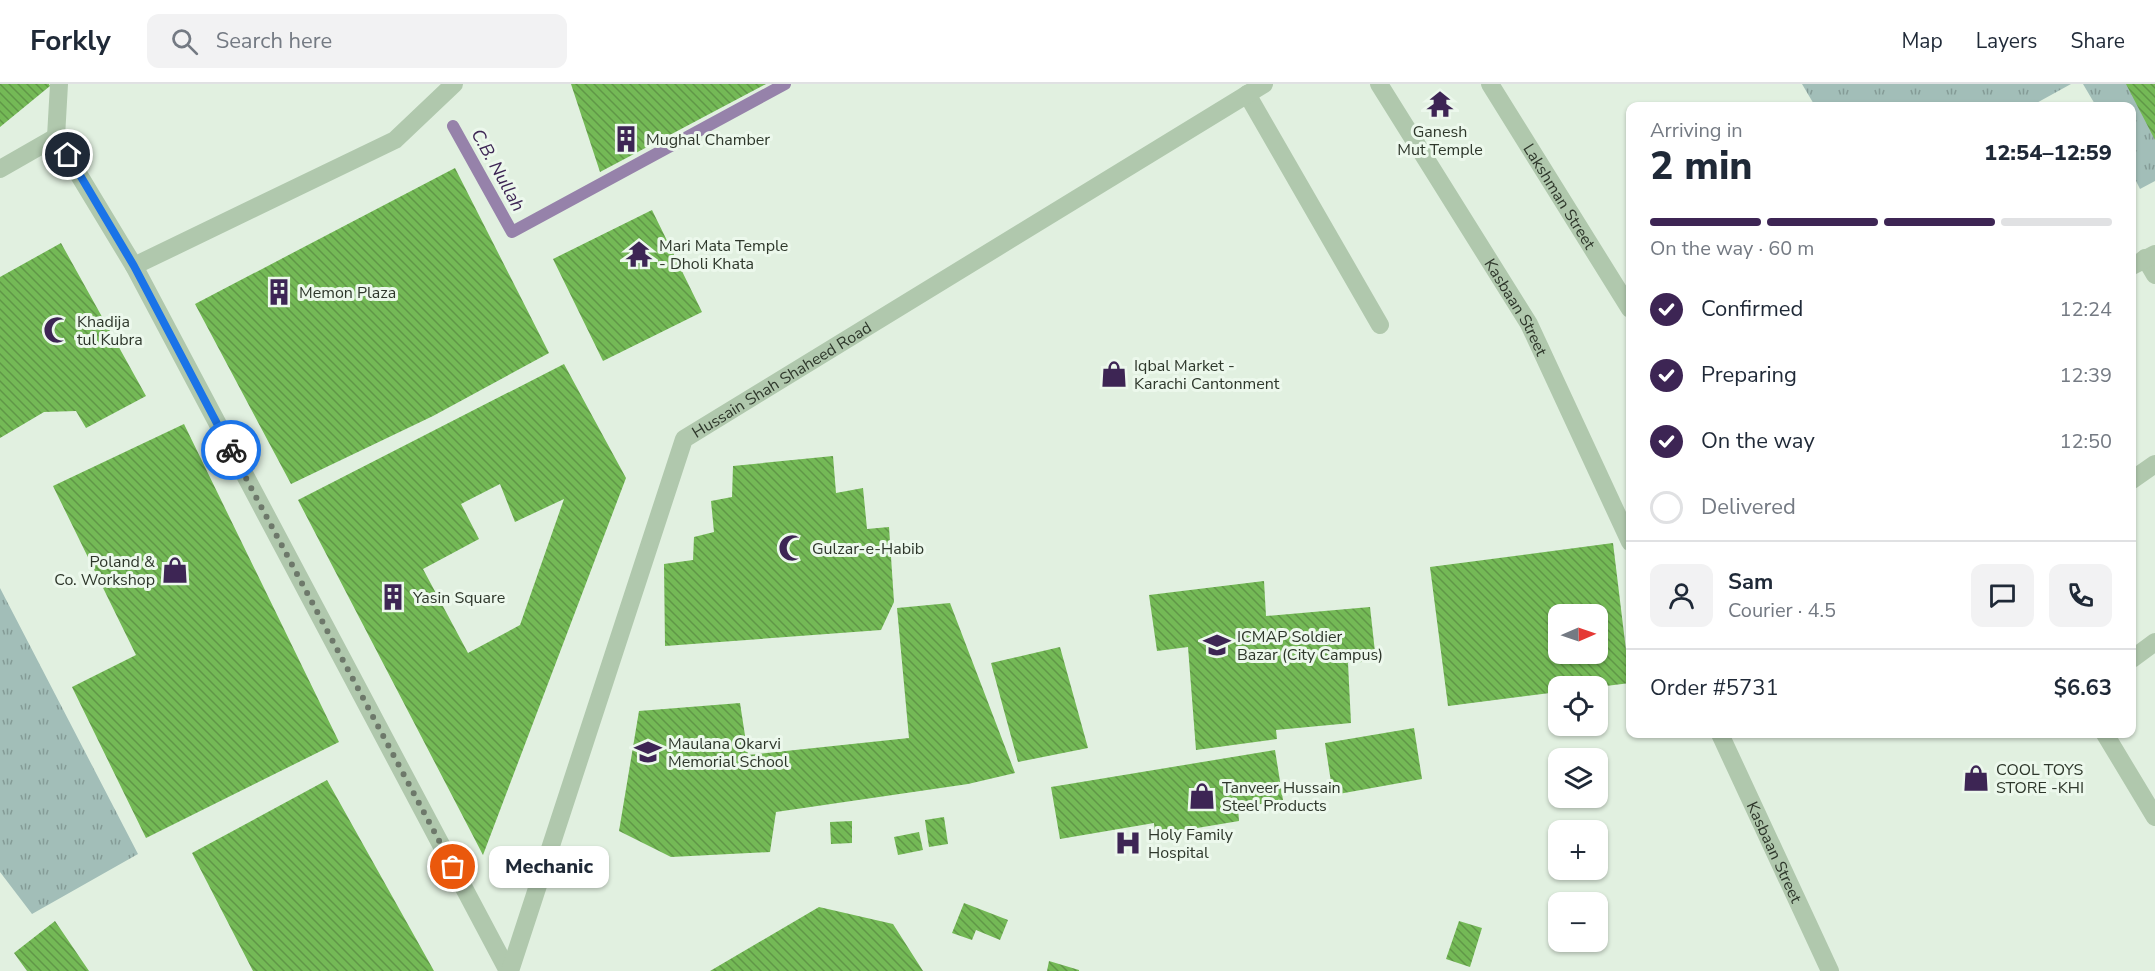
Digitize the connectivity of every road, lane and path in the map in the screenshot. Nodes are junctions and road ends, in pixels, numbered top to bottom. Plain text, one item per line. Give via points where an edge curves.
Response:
1 (59, 84) edge
2 (454, 84) edge
3 (1264, 84) edge
4 (1379, 84) edge
5 (1490, 84) edge
6 (1247, 94) junction
7 (56, 136) junction
8 (0, 169) edge
9 (2144, 259) edge
10 (134, 266) junction
11 (2155, 275) edge
12 (1626, 303) edge
13 (1380, 325) dead end
14 (2155, 464) edge
15 (2136, 477) edge
16 (1626, 533) edge
17 (2155, 642) edge
18 (2136, 655) edge
19 (1722, 738) edge
20 (2108, 738) edge
21 (2155, 817) edge
22 (509, 971) edge
23 (1830, 971) edge

1 - 7 street
2 - 10 street via 395,140
3 - 6 street, Hussain Shah Shaheed Road
4 - 16 street, Kasbaan Street via 1529,324
5 - 12 street, Lakshman Street
6 - 13 street
6 - 22 street, Hussain Shah Shaheed Road via 684,439
7 - 8 street
7 - 10 street
9 - 11 street
10 - 22 street
14 - 15 street
17 - 18 street
19 - 23 street, Kasbaan Street
20 - 21 street

